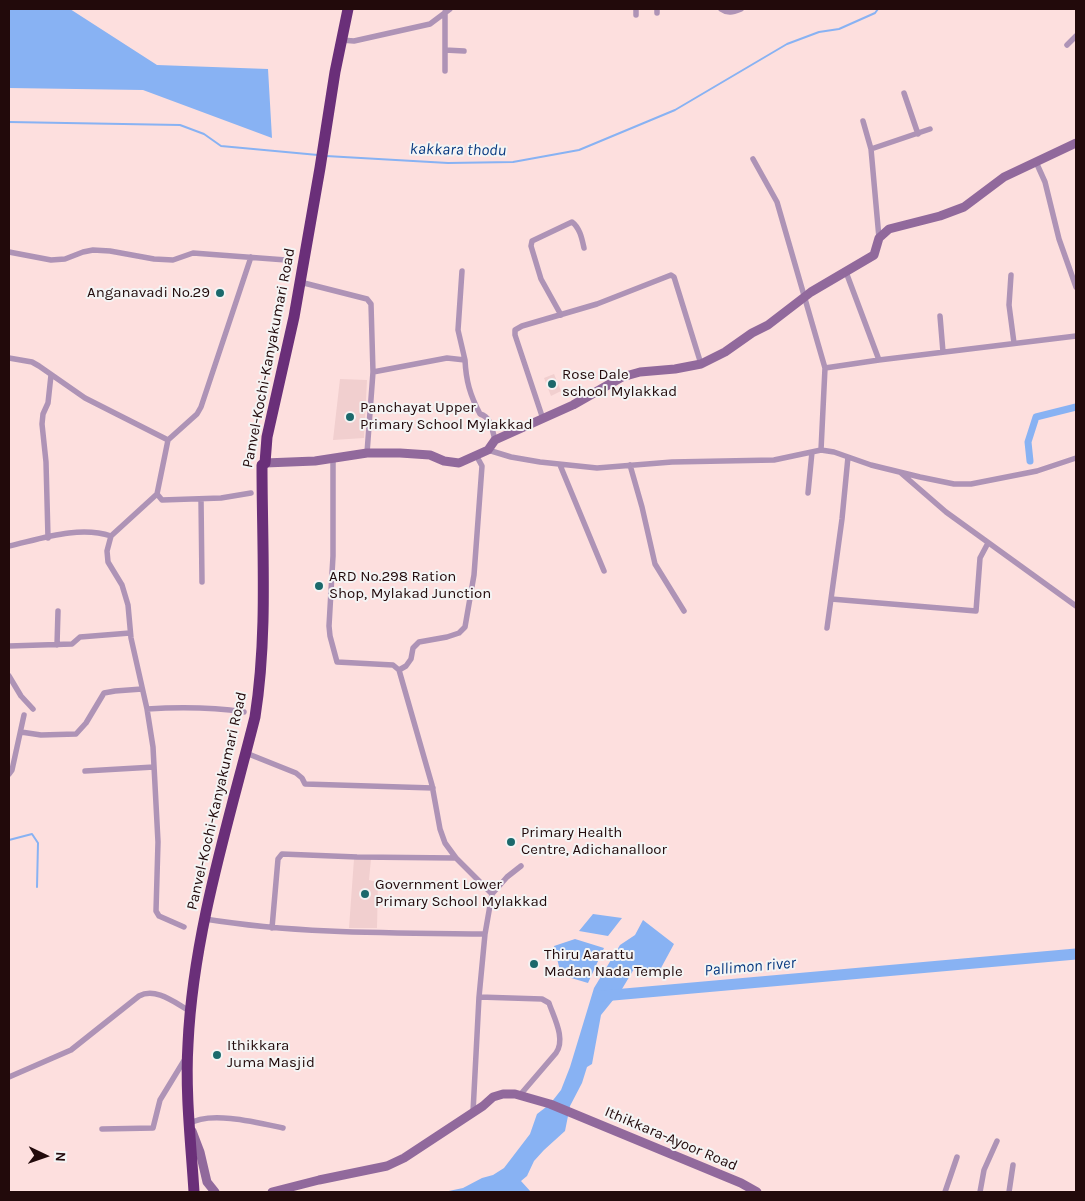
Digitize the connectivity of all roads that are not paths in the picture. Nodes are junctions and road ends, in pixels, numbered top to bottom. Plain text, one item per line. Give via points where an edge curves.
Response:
1 (348, 9) edge
2 (721, 9) edge
3 (740, 9) edge
4 (448, 11) edge
5 (1076, 36) edge
6 (341, 40) junction
7 (1067, 45) dead end
8 (445, 50) junction
9 (464, 51) dead end
10 (445, 72) dead end
11 (904, 93) dead end
12 (863, 121) dead end
13 (930, 129) dead end
14 (918, 134) junction
15 (1076, 143) edge
16 (871, 149) junction
17 (753, 159) dead end
18 (1036, 162) junction
19 (879, 238) junction
20 (584, 248) dead end
21 (9, 252) edge
22 (250, 257) junction
23 (286, 260) dead end
24 (462, 271) dead end
25 (846, 272) junction
26 (1011, 275) dead end
27 (300, 282) junction
28 (1076, 287) edge
29 (804, 297) junction
30 (561, 315) junction
31 (940, 316) dead end
32 (1076, 336) edge
33 (1014, 343) junction
34 (942, 352) junction
35 (9, 358) edge
36 (465, 360) junction
37 (879, 360) junction
38 (701, 364) junction
39 (825, 368) junction
40 (372, 372) junction
41 (51, 375) junction
42 (543, 419) junction
43 (168, 440) junction
44 (495, 440) junction
45 (488, 450) junction
46 (821, 450) junction
47 (812, 452) junction
48 (368, 453) junction
49 (476, 455) junction
50 (848, 456) junction
51 (333, 458) junction
52 (1076, 458) edge
53 (265, 463) junction
54 (560, 465) junction
55 (630, 465) junction
56 (901, 472) junction
57 (251, 493) dead end
58 (808, 493) dead end
59 (157, 494) junction
60 (201, 499) junction
61 (111, 536) junction
62 (48, 538) junction
63 (988, 543) junction
64 (9, 546) edge
65 (604, 571) dead end
66 (202, 582) dead end
67 (831, 598) junction
68 (1076, 606) edge
69 (58, 611) dead end
70 (684, 611) dead end
71 (827, 628) dead end
72 (130, 633) junction
73 (57, 644) junction
74 (9, 646) edge
75 (399, 670) junction
76 (9, 676) edge
77 (142, 689) junction
78 (33, 709) dead end
79 (147, 710) junction
80 (244, 712) dead end
81 (24, 715) dead end
82 (21, 732) junction
83 (246, 753) junction
84 (154, 767) junction
85 (85, 771) dead end
86 (9, 774) edge
87 (433, 788) junction
88 (456, 858) junction
89 (521, 866) dead end
90 (492, 894) junction
91 (205, 919) junction
92 (184, 928) dead end
93 (272, 928) junction
94 (485, 934) junction
95 (480, 997) junction
96 (190, 1011) junction
97 (188, 1054) junction
98 (9, 1077) edge
99 (520, 1096) junction
100 (473, 1112) junction
101 (189, 1124) junction
102 (282, 1128) dead end
103 (102, 1129) dead end
104 (997, 1141) dead end
105 (957, 1157) dead end
106 (1013, 1165) dead end
107 (194, 1191) edge
108 (215, 1192) edge
109 (272, 1192) edge
110 (757, 1192) edge
111 (945, 1192) edge
112 (980, 1192) edge
113 (1009, 1192) edge

1 - 6 highway, Panvel-Kochi-Kanyakumari Road
2 - 3 street via 725,12
4 - 6 street via 430,24 354,41
4 - 8 street
5 - 7 street
6 - 27 highway, Panvel-Kochi-Kanyakumari Road
8 - 9 street
8 - 10 street
11 - 14 street
12 - 16 street
13 - 14 street
14 - 16 street
15 - 18 main road
16 - 19 street
17 - 29 street via 777,202
18 - 19 main road via 995,183 964,208 896,226
18 - 28 street
19 - 25 main road via 874,255
20 - 30 street via 572,222 532,241 541,279
21 - 22 street via 51,260 93,250 173,260 193,253
22 - 23 street
22 - 43 street via 201,407
24 - 36 street via 458,330
25 - 29 main road
25 - 37 street
26 - 33 street via 1009,305
27 - 40 street via 368,300 371,307
27 - 53 highway, Panvel-Kochi-Kanyakumari Road via 267,437
29 - 38 main road via 768,325
29 - 39 street
30 - 38 street via 673,276
30 - 42 street via 515,330
31 - 34 street
32 - 33 street
33 - 34 street
34 - 37 street
35 - 41 street via 32,362
36 - 40 street via 447,358
36 - 44 street via 466,379 472,397 480,414 489,420
37 - 39 street
38 - 42 main road via 622,377
39 - 46 street
40 - 48 street
41 - 43 street via 85,398
41 - 62 street via 42,424
42 - 44 main road
43 - 59 street
44 - 45 main road
45 - 49 main road
45 - 54 street
46 - 47 street
46 - 50 street
47 - 55 street via 774,460
47 - 58 street
48 - 49 main road via 418,454 459,463
48 - 51 main road
49 - 75 street via 482,466 474,576 465,627 447,637 419,642 413,648 412,659
50 - 56 street
50 - 67 street
51 - 53 main road
51 - 75 street via 329,626 337,662 392,665
52 - 56 street via 1037,471 971,484 954,484
53 - 83 highway, Panvel-Kochi-Kanyakumari Road via 262,465 260,684
54 - 55 street via 597,468
54 - 65 street
55 - 70 street via 655,564
56 - 63 street via 946,512
57 - 60 street
59 - 60 street via 164,500
59 - 61 street
60 - 66 street
61 - 62 street via 80,532
61 - 72 street via 108,559 128,605
62 - 64 street
63 - 67 street via 980,558 976,611
63 - 68 street
67 - 71 street
69 - 73 street
72 - 73 street via 80,637 72,644
72 - 77 street
73 - 74 street
75 - 87 street
76 - 78 street
77 - 79 street
77 - 82 street via 104,693 76,734
79 - 80 street via 207,707
79 - 84 street
81 - 82 street
82 - 86 street
83 - 87 street via 296,773 305,784
83 - 91 highway, Panvel-Kochi-Kanyakumari Road
84 - 85 street
84 - 92 street via 158,842 156,911 159,916
87 - 88 street via 440,828 446,845
88 - 90 street
88 - 93 street via 282,854 278,859
89 - 90 street
90 - 94 street
91 - 93 street
91 - 96 highway, Panvel-Kochi-Kanyakumari Road
93 - 94 street via 347,933
94 - 95 street
95 - 99 street via 542,999 549,1003 560,1046
95 - 100 street
96 - 97 highway, Panvel-Kochi-Kanyakumari Road
96 - 98 street via 157,994 145,993 71,1050
97 - 101 highway, Panvel-Kochi-Kanyakumari Road
97 - 103 street via 160,1100 153,1128
99 - 100 main road via 503,1094 493,1097
99 - 110 main road, Ithikkara-Ayoor Road via 573,1113
100 - 109 main road via 387,1166
101 - 102 street via 198,1118 231,1119
101 - 107 highway, Panvel-Kochi-Kanyakumari Road
101 - 108 main road via 207,1182
104 - 112 street via 984,1170
105 - 111 street
106 - 113 street

